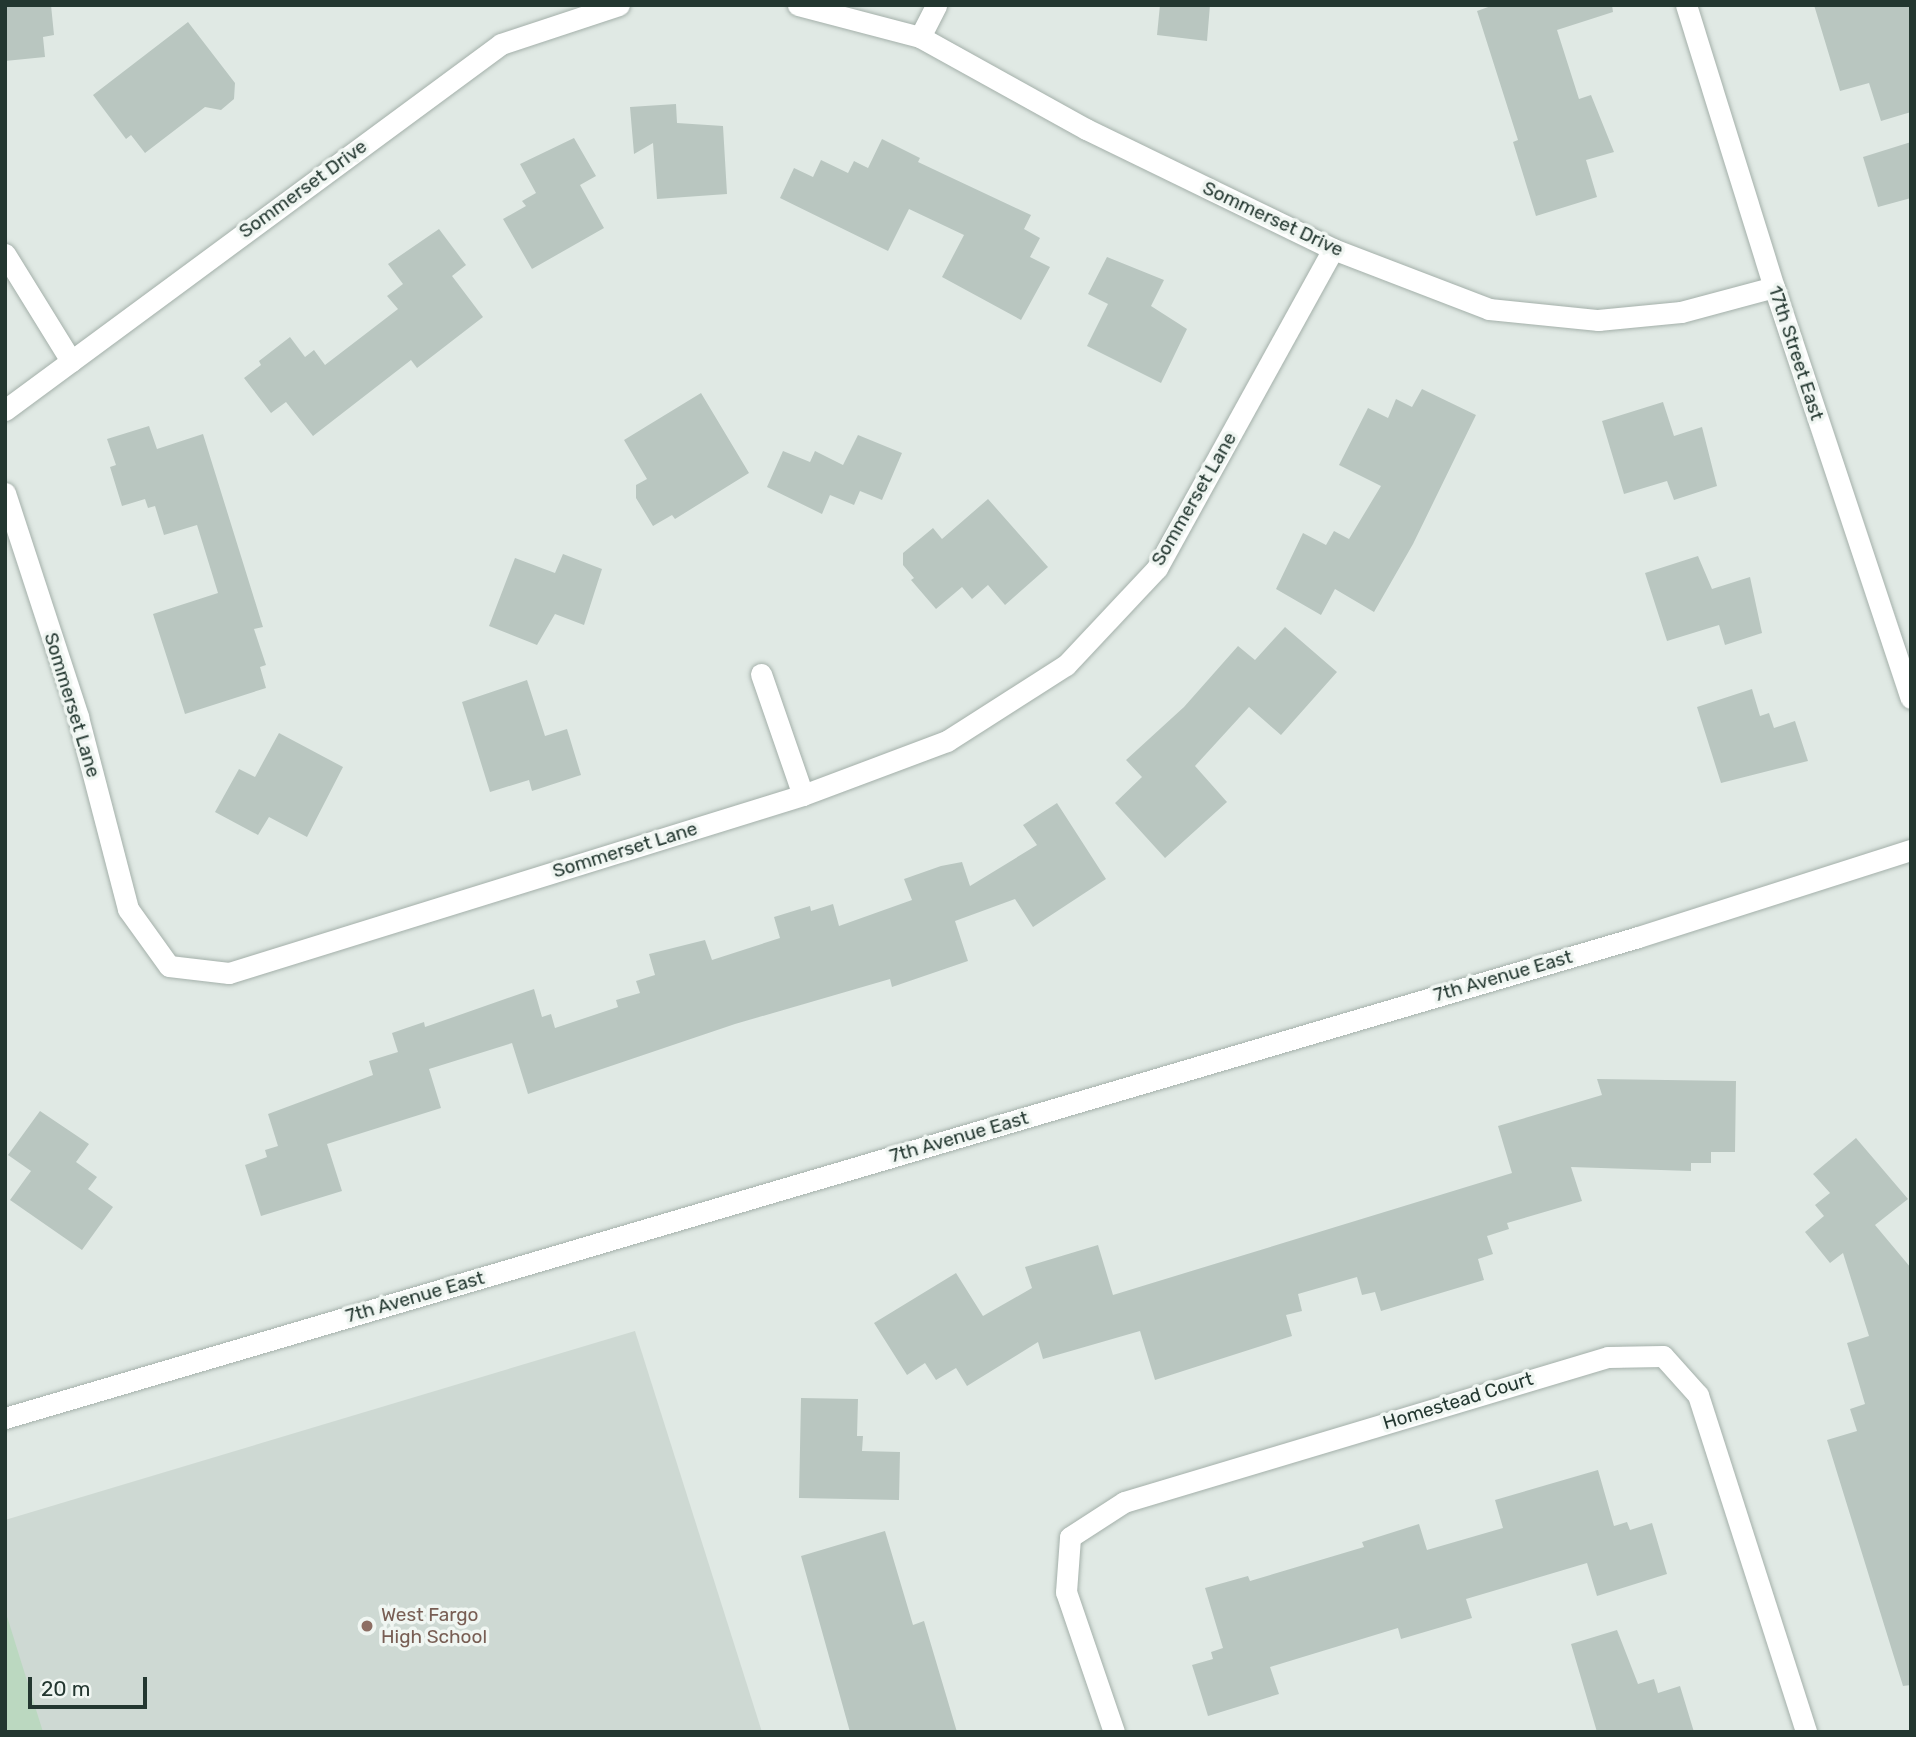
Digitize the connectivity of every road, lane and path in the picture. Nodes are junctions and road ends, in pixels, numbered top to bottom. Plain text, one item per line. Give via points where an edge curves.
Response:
1 (619, 5) edge
2 (798, 5) edge
3 (936, 5) edge
4 (1686, 5) edge
5 (920, 37) junction
6 (1333, 249) junction
7 (5, 254) edge
8 (1774, 287) junction
9 (71, 360) junction
10 (5, 410) edge
11 (5, 493) edge
12 (761, 674) dead end
13 (1911, 698) edge
14 (803, 794) junction
15 (1911, 850) edge
16 (5, 1418) edge
17 (1114, 1732) edge
18 (1806, 1732) edge

1 - 9 street, Sommerset Drive via 500,44
2 - 5 street, Sommerset Drive
3 - 5 street
4 - 8 street, 17th Street East
5 - 6 street, Sommerset Drive via 1086,129
6 - 8 street, Sommerset Drive via 1489,309 1598,320 1681,312
6 - 14 street, Sommerset Lane via 1157,568 1066,665 947,741
7 - 9 street
8 - 13 street, 17th Street East
9 - 10 street, Sommerset Drive
11 - 14 street, Sommerset Lane via 78,718 128,909 169,966 229,973
12 - 14 street
15 - 16 street, 7th Avenue East via 1638,937
17 - 18 street, Homestead Court via 1066,1592 1070,1537 1124,1502 1608,1357 1663,1356 1698,1395

